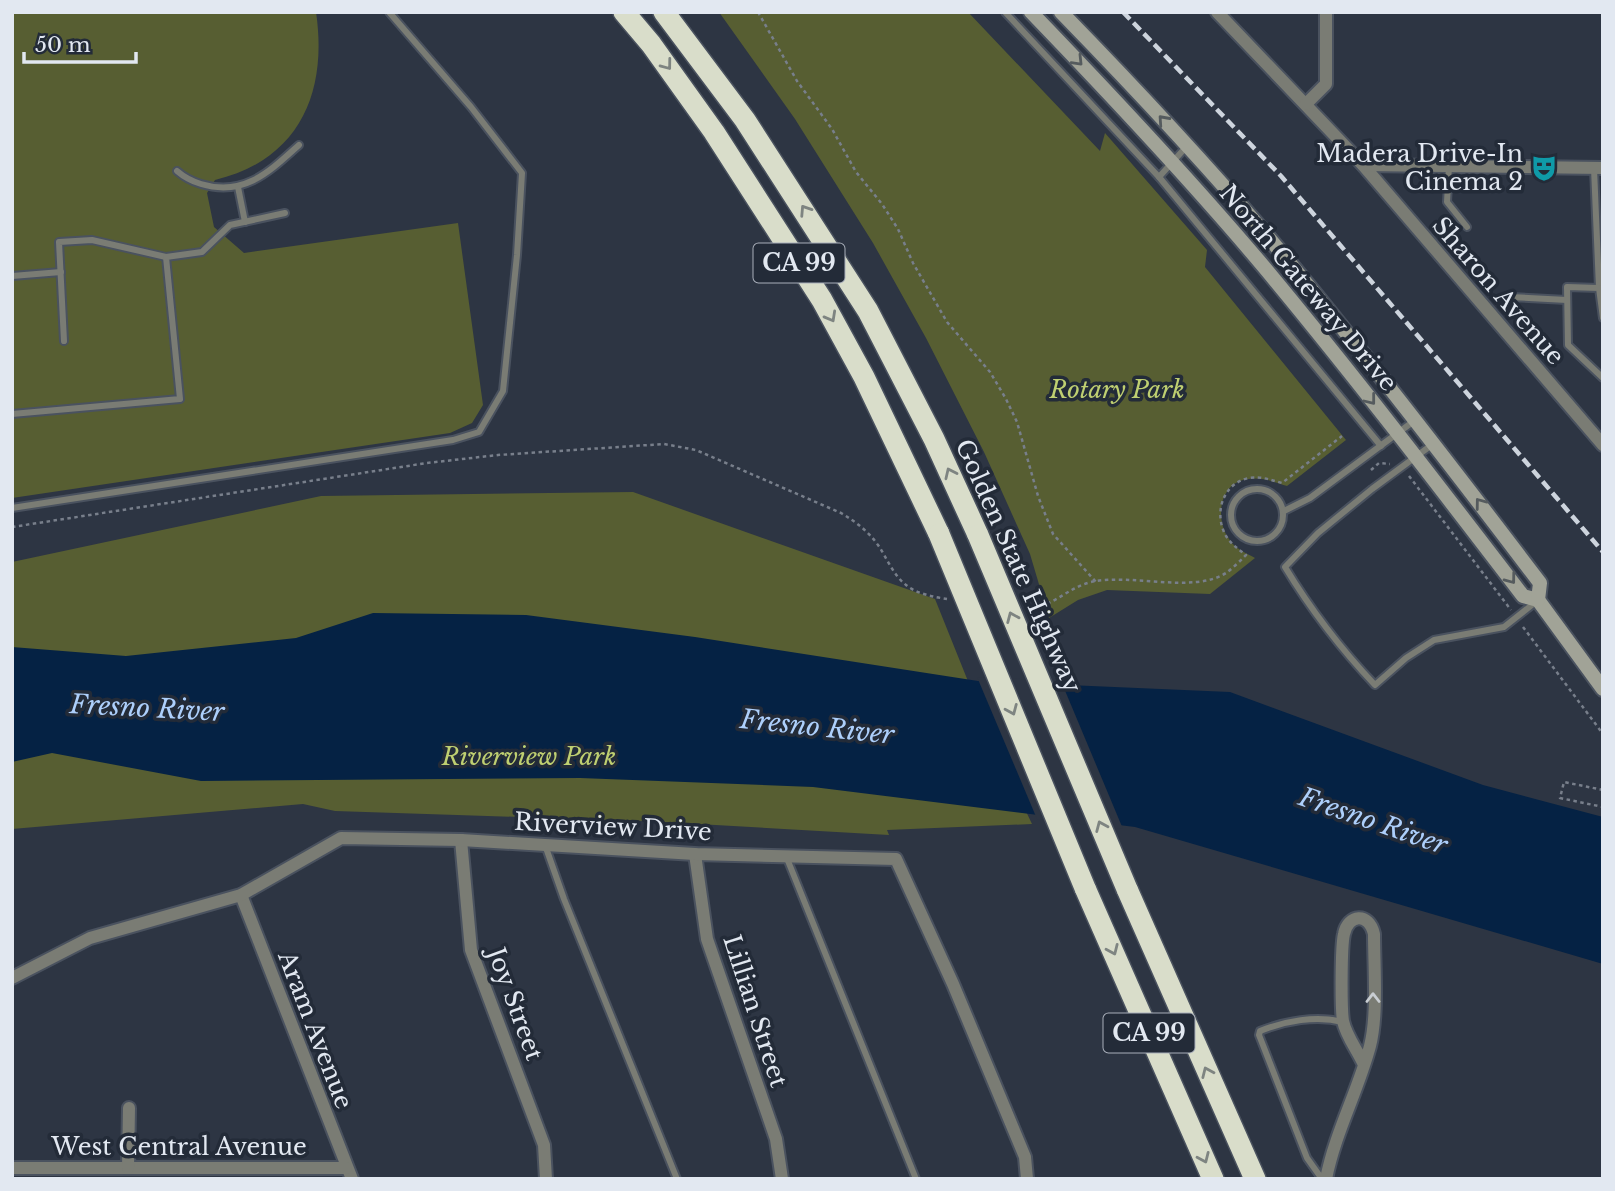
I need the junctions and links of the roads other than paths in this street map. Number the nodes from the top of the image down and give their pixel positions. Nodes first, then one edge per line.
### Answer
1 (388, 12) edge
2 (624, 12) edge
3 (664, 12) edge
4 (681, 12) edge
5 (1005, 12) edge
6 (1031, 12) edge
7 (1061, 12) edge
8 (1217, 12) edge
9 (1326, 12) edge
10 (1306, 104) junction
11 (745, 120) junction
12 (299, 145) dead end
13 (1187, 146) junction
14 (1173, 163) junction
15 (1363, 165) junction
16 (1449, 166) junction
17 (1598, 167) edge
18 (177, 171) dead end
19 (1159, 177) junction
20 (238, 187) junction
21 (285, 213) dead end
22 (245, 222) junction
23 (1467, 227) dead end
24 (166, 257) junction
25 (61, 272) junction
26 (12, 276) edge
27 (1601, 288) edge
28 (1510, 297) dead end
29 (1567, 300) junction
30 (1603, 318) edge
31 (64, 341) dead end
32 (1603, 378) edge
33 (12, 414) edge
34 (1415, 420) junction
35 (1398, 433) junction
36 (1434, 444) junction
37 (1603, 445) edge
38 (1381, 446) junction
39 (1417, 457) junction
40 (12, 508) edge
41 (1283, 511) junction
42 (1538, 600) junction
43 (1603, 689) edge
44 (461, 840) junction
45 (545, 845) junction
46 (695, 854) junction
47 (786, 856) junction
48 (241, 895) junction
49 (12, 978) edge
50 (1343, 1022) junction
51 (1364, 1065) junction
52 (129, 1108) dead end
53 (12, 1168) edge
54 (128, 1168) junction
55 (349, 1174) edge
56 (546, 1179) edge
57 (677, 1179) edge
58 (782, 1179) edge
59 (916, 1179) edge
60 (1027, 1179) edge
61 (1213, 1179) edge
62 (1255, 1179) edge
63 (1324, 1179) edge

1 - 40 lane
2 -> 61 highway, CA 99, bridge
3 - 11 highway, Golden State Highway / CA 99
4 - 11 highway
5 - 19 lane
6 -> 14 main road, North Gateway Drive
13 -> 7 main road, North Gateway Drive
8 - 10 street, Sharon Avenue
9 - 10 street
10 - 15 street, Sharon Avenue
62 -> 11 highway, Golden State Highway / CA 99, bridge
12 - 20 lane
13 - 14 lane
13 - 34 main road, North Gateway Drive
14 - 19 lane
14 -> 35 main road, North Gateway Drive
15 - 16 street
15 - 37 street, Sharon Avenue
16 - 17 street
16 - 23 lane
17 - 27 lane
18 - 20 lane
19 - 38 lane
20 - 22 lane
21 - 22 lane
22 - 24 lane
24 - 25 lane
24 - 33 lane
25 - 26 lane
25 - 31 lane
27 - 29 lane
27 - 30 lane
28 - 29 lane
29 - 32 lane
34 - 35 lane
34 - 36 main road, North Gateway Drive
35 - 38 lane
35 - 39 main road, North Gateway Drive
36 - 39 lane
42 -> 36 main road, North Gateway Drive
38 - 41 lane
39 -> 42 main road, North Gateway Drive
39 - 42 lane
41 - 41 lane
42 - 43 main road, North Gateway Drive
44 - 45 street, Riverview Drive
44 - 48 street, Riverview Drive
44 - 56 street, Joy Street
45 - 46 street, Riverview Drive
45 - 57 lane
46 - 47 street, Riverview Drive
46 - 58 street, Lillian Street
47 - 59 lane
47 - 60 street, Riverview Drive
48 - 49 street, Riverview Drive
48 - 55 street, Aram Avenue
50 - 51 street
51 -> 50 street
50 - 63 lane
51 - 63 street
52 - 54 street
53 - 54 street, West Central Avenue
54 - 55 street, West Central Avenue

